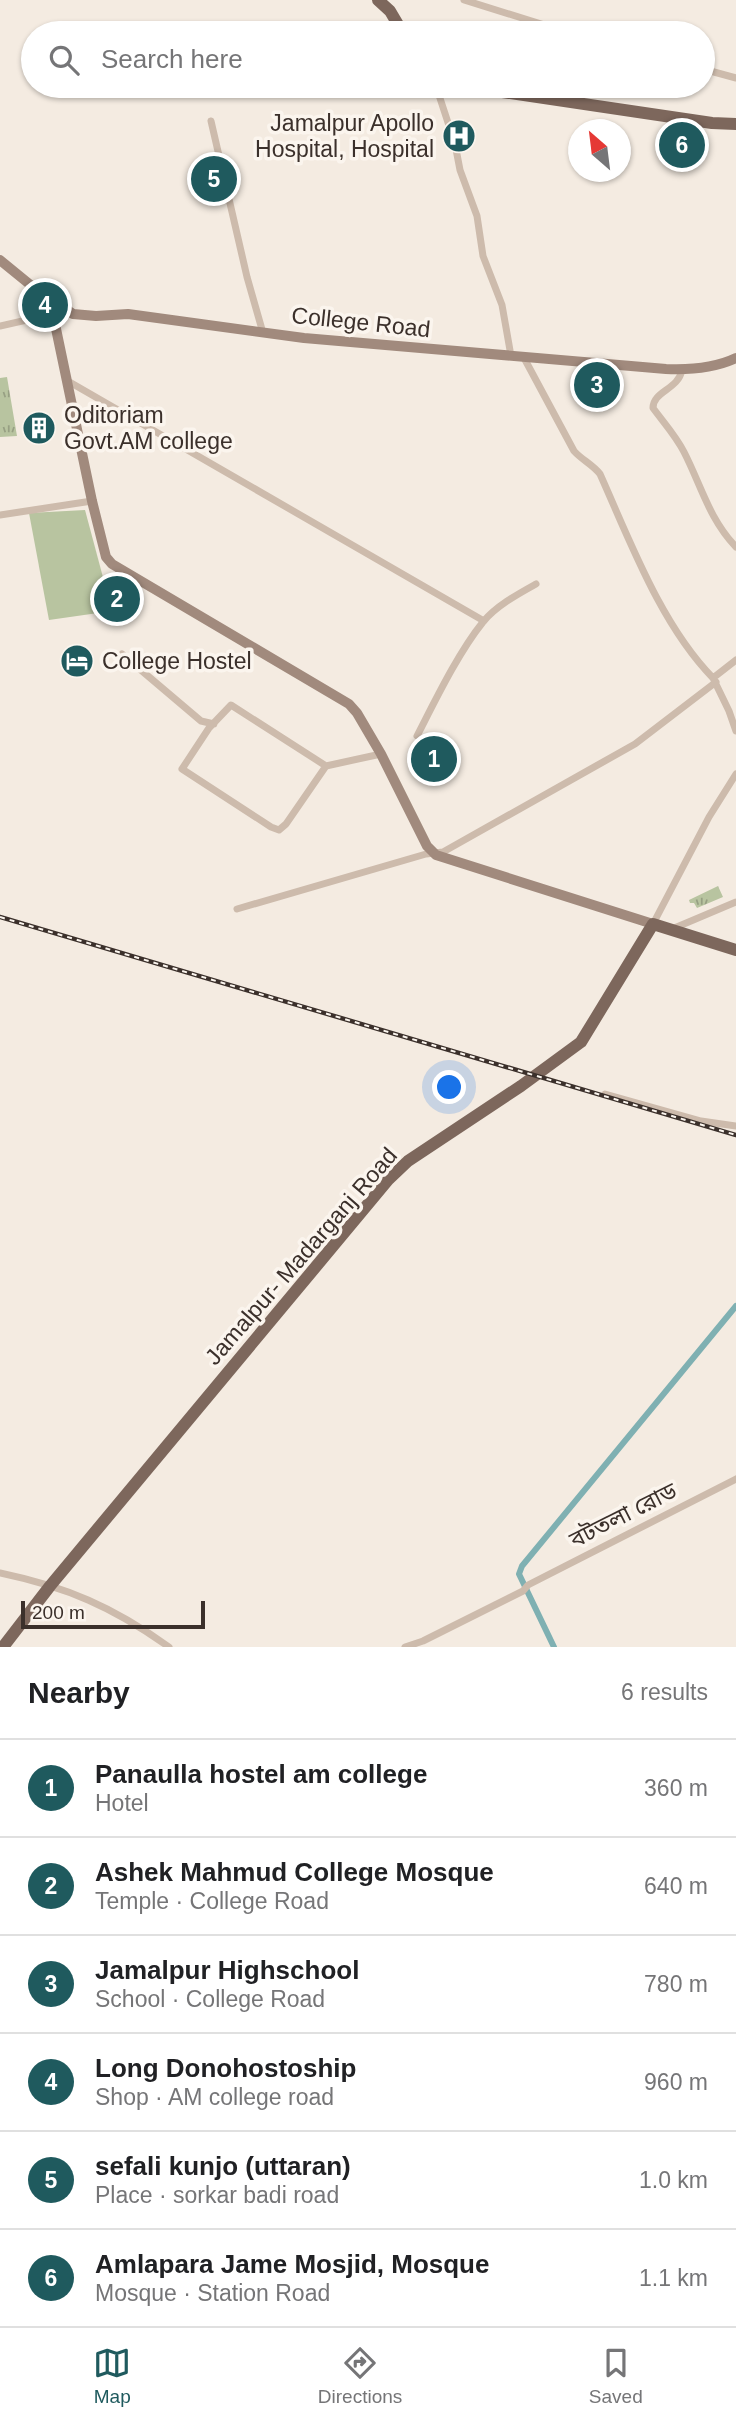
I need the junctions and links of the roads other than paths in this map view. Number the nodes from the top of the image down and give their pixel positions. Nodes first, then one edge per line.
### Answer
1 (378, 0) edge
2 (464, 0) edge
3 (396, 21) edge
4 (531, 21) edge
5 (715, 72) edge
6 (736, 78) edge
7 (440, 98) edge
8 (543, 98) edge
9 (211, 121) dead end
10 (736, 124) edge
11 (0, 260) edge
12 (50, 300) junction
13 (53, 314) junction
14 (0, 326) edge
15 (264, 333) junction
16 (517, 356) junction
17 (736, 358) edge
18 (682, 370) junction
19 (66, 380) junction
20 (92, 501) junction
21 (0, 514) edge
22 (736, 547) edge
23 (536, 584) dead end
24 (484, 621) junction
25 (122, 654) dead end
26 (736, 660) edge
27 (715, 680) junction
28 (201, 721) junction
29 (214, 723) junction
30 (736, 732) edge
31 (205, 734) junction
32 (418, 736) dead end
33 (381, 754) junction
34 (326, 766) junction
35 (736, 774) edge
36 (436, 855) junction
37 (736, 902) edge
38 (236, 909) dead end
39 (653, 924) junction
40 (671, 929) junction
41 (736, 950) edge
42 (605, 1094) dead end
43 (736, 1126) edge
44 (736, 1479) edge
45 (0, 1573) edge
46 (50, 1586) junction
47 (3, 1647) edge
48 (169, 1647) edge
49 (405, 1647) edge

1 - 3 main road
2 - 4 street
5 - 6 street
7 - 16 street
8 - 10 main road
9 - 15 street
11 - 12 main road, College Road
12 - 13 main road
12 - 15 main road, College Road
13 - 14 street
13 - 19 main road
15 - 16 main road, College Road
16 - 18 main road, College Road
16 - 27 street
17 - 18 main road, College Road
18 - 22 street
19 - 20 main road
19 - 24 street
20 - 21 street
20 - 33 main road
23 - 24 street
24 - 32 street
25 - 28 street
26 - 27 street
27 - 30 street
27 - 36 street
28 - 29 street
28 - 31 street
29 - 31 street
29 - 34 street
31 - 34 street
33 - 34 street
33 - 36 main road
35 - 39 street
36 - 38 street
36 - 39 main road
37 - 40 street
39 - 40 main road
39 - 46 main road, Jamalpur- Madarganj Road
40 - 41 main road
42 - 43 street
44 - 49 street, বটতলা রোড
45 - 46 street
46 - 47 main road, Jamalpur- Madarganj Road
46 - 48 street

